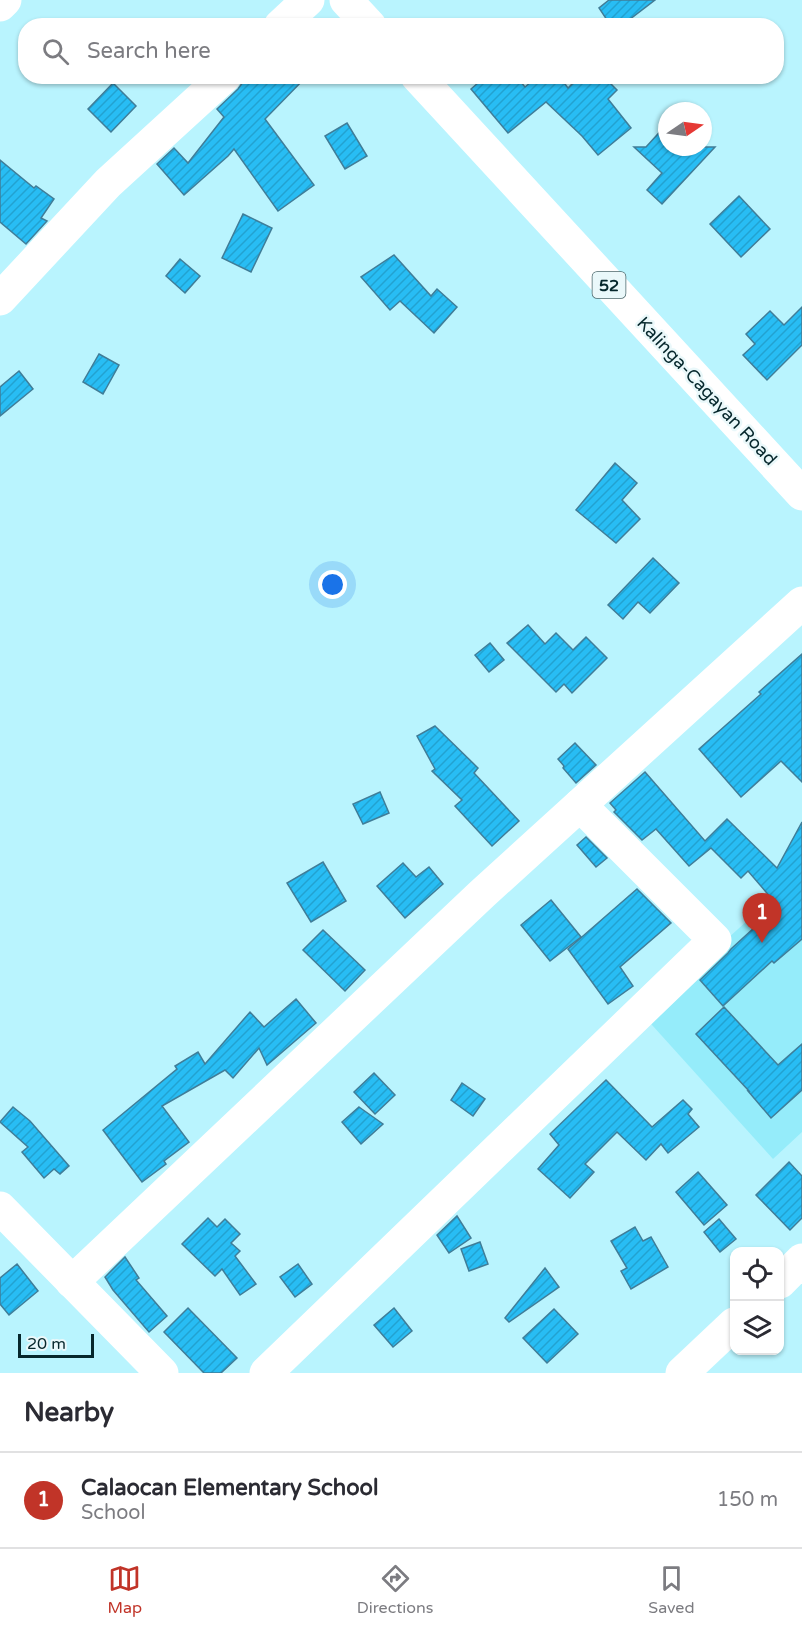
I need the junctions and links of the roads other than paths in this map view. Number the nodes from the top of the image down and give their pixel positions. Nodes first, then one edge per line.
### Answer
1 (5, 0) edge
2 (308, 0) edge
3 (346, 0) edge
4 (0, 5) edge
5 (289, 18) edge
6 (363, 18) edge
7 (216, 84) edge
8 (424, 84) edge
9 (0, 299) edge
10 (802, 494) edge
11 (802, 603) edge
12 (580, 805) junction
13 (0, 1208) edge
14 (802, 1260) edge
15 (784, 1278) edge
16 (72, 1282) junction
17 (730, 1329) edge
18 (162, 1373) edge
19 (266, 1373) edge
20 (682, 1373) edge

1 - 4 main road
2 - 5 main road
3 - 6 main road
7 - 9 main road
8 - 10 main road, Kalinga-Cagayan Road / 52
11 - 12 main road
12 - 16 main road
12 - 19 main road
13 - 16 main road
14 - 15 main road
16 - 18 main road
17 - 20 main road

